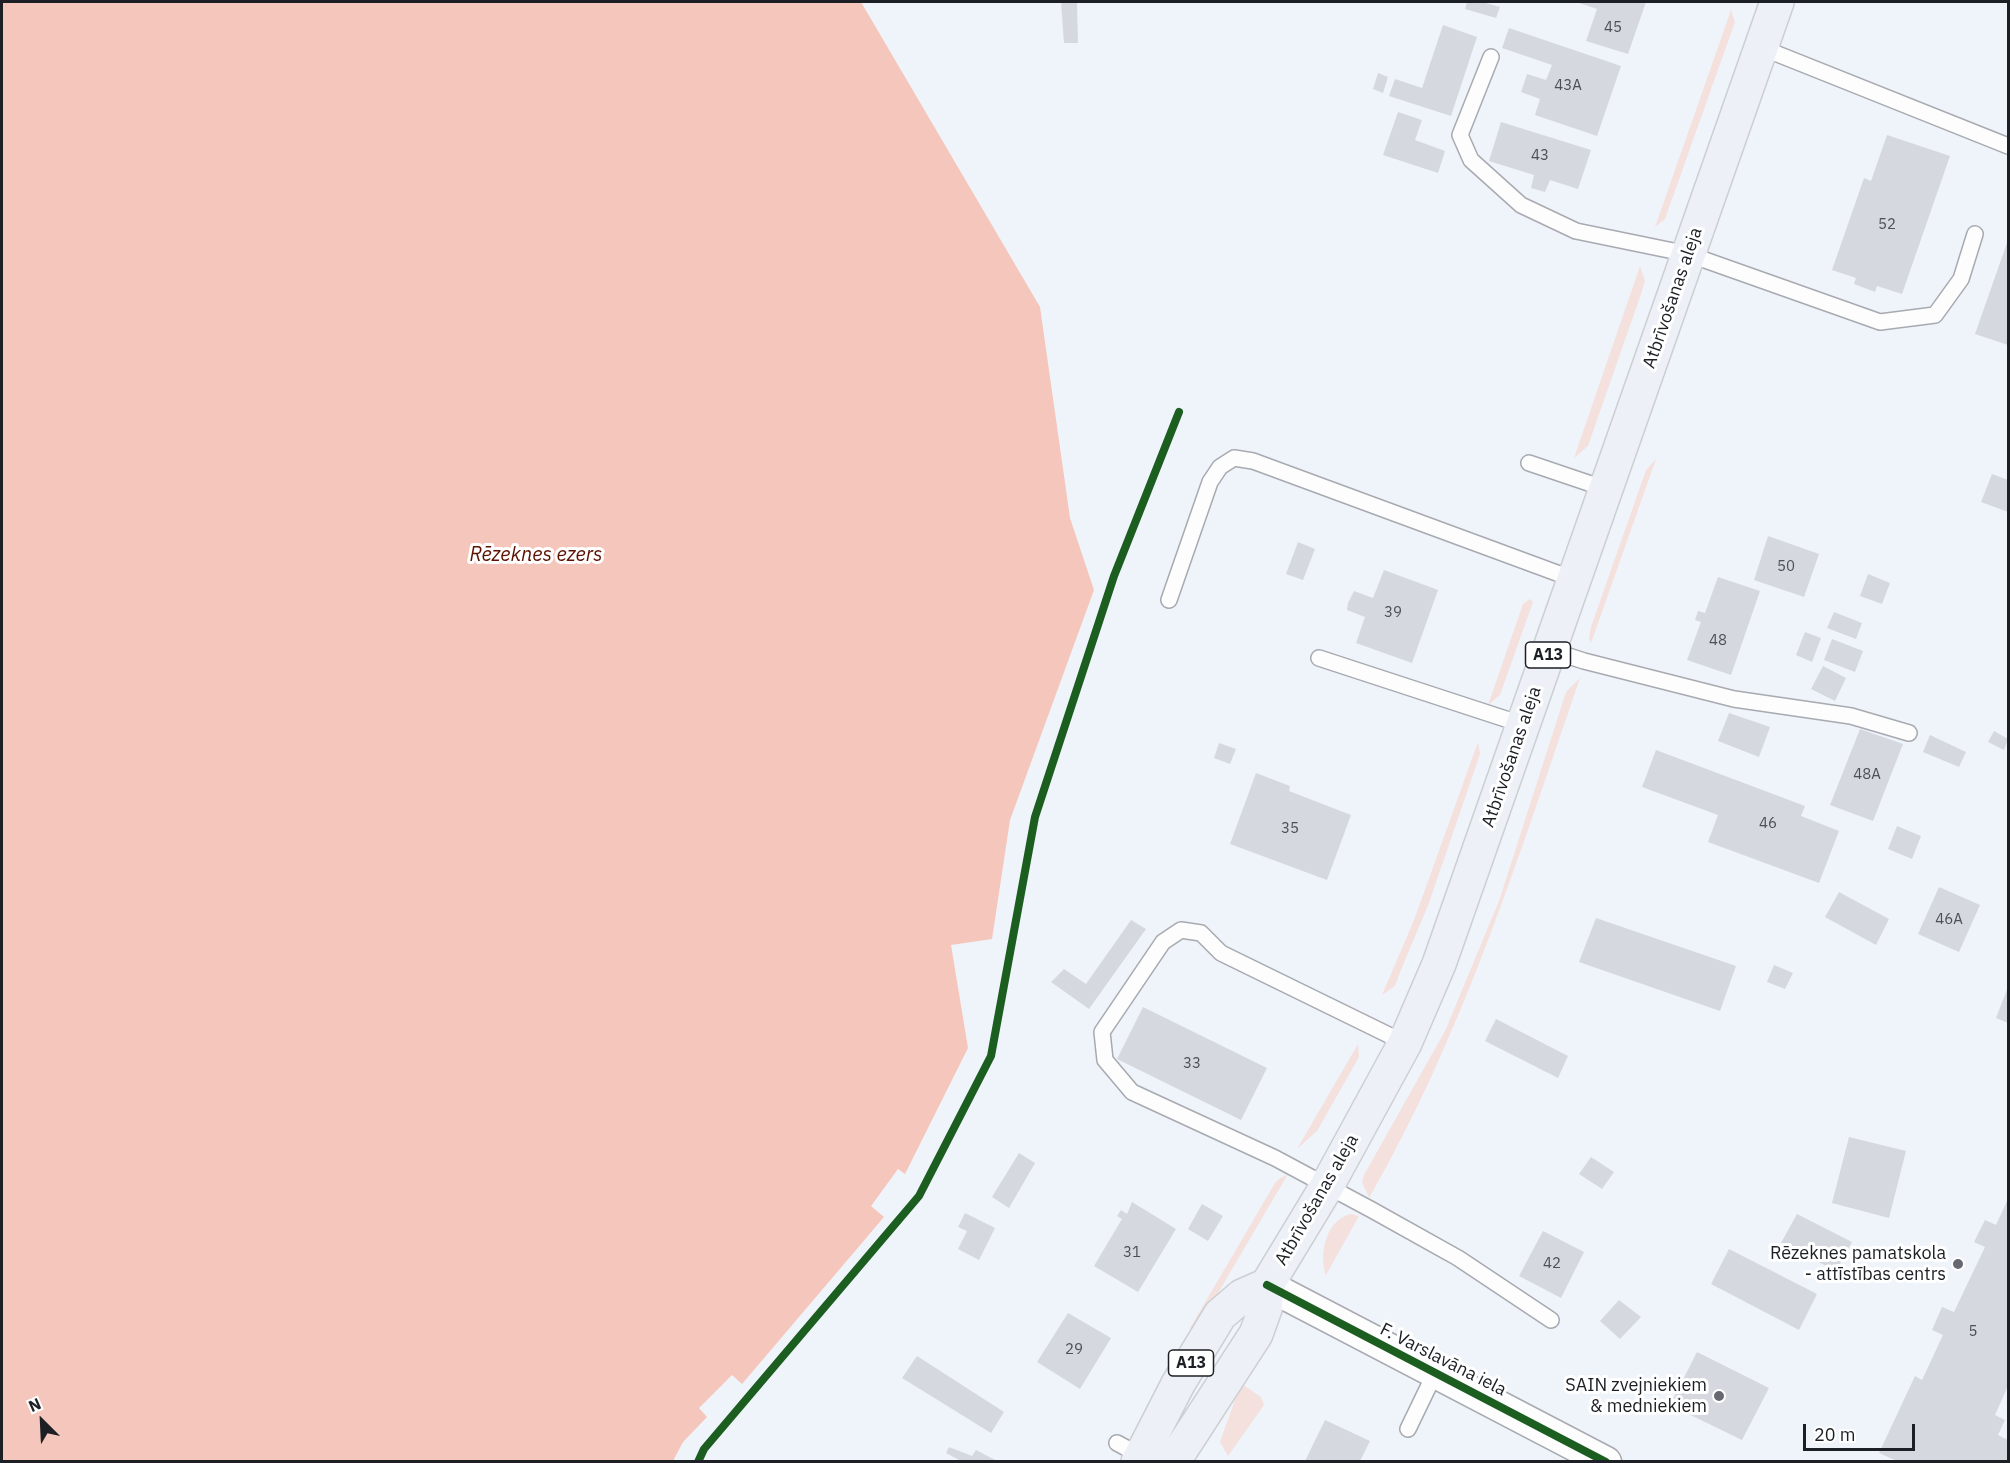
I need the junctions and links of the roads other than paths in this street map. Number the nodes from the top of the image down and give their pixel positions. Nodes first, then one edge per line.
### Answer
1 (1775, 2) edge
2 (1760, 47) junction
3 (1491, 57) dead end
4 (2008, 146) edge
5 (1975, 234) dead end
6 (1688, 254) junction
7 (1529, 463) dead end
8 (1606, 489) junction
9 (1573, 579) junction
10 (1169, 600) dead end
11 (1550, 650) junction
12 (1319, 658) dead end
13 (1524, 725) junction
14 (1909, 733) dead end
15 (1405, 1043) junction
16 (1327, 1186) junction
17 (1267, 1285) junction
18 (1551, 1320) dead end
19 (1435, 1373) junction
20 (1408, 1429) dead end
21 (1132, 1453) edge
22 (1173, 1461) edge
23 (1606, 1461) edge

1 - 2 main road, Atbrīvošanas aleja / A13
2 - 4 lane
2 - 6 main road, Atbrīvošanas aleja / A13
3 - 6 lane
5 - 6 lane
6 - 8 main road, Atbrīvošanas aleja / A13
7 - 8 lane
8 - 9 main road, Atbrīvošanas aleja / A13
9 - 10 lane
9 - 11 main road, Atbrīvošanas aleja / A13
11 - 13 main road, Atbrīvošanas aleja / A13
11 - 14 lane
12 - 13 lane
13 - 15 main road, Atbrīvošanas aleja / A13
15 - 16 main road, Atbrīvošanas aleja / A13
15 - 16 lane
16 - 17 main road, Atbrīvošanas aleja / A13
16 - 18 lane
17 - 19 street, F. Varslavāna iela
17 - 21 main road, Atbrīvošanas aleja / A13
17 - 22 main road, Atbrīvošanas aleja / A13
19 - 20 lane
19 - 23 street, F. Varslavāna iela

